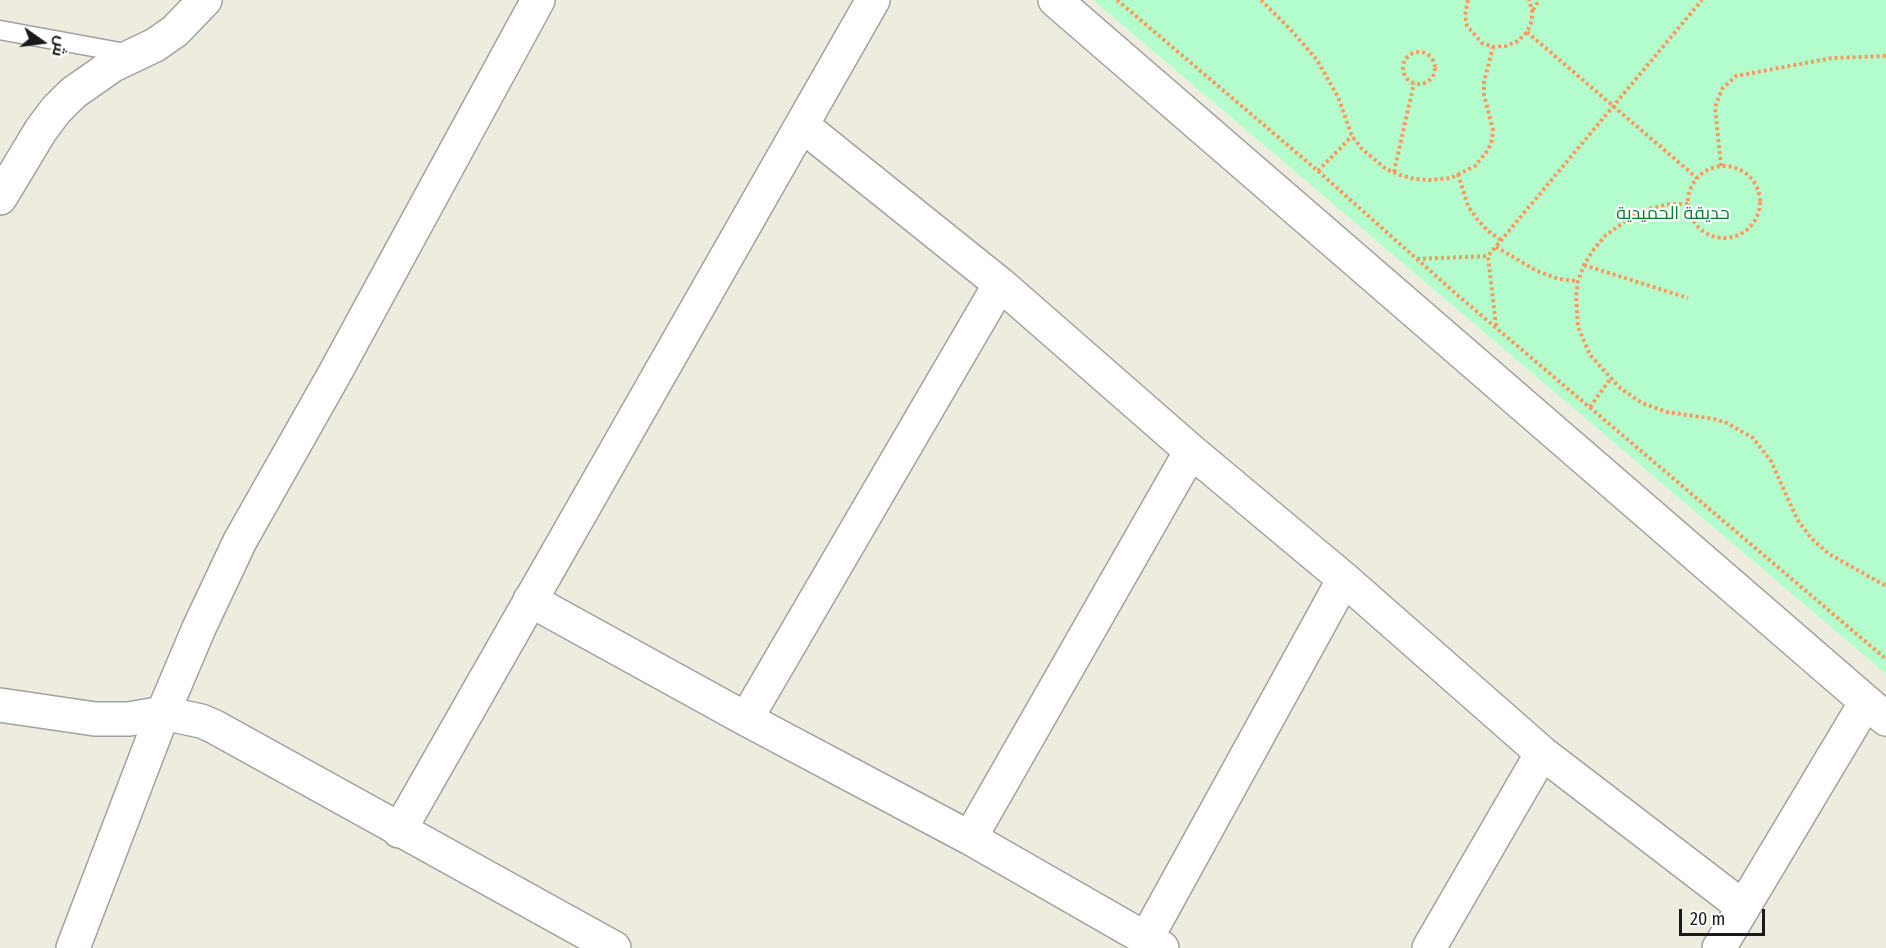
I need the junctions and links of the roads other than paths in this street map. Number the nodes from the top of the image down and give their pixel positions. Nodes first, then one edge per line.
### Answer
1 (205, 0) edge
2 (538, 0) edge
3 (873, 0) edge
4 (1055, 0) edge
5 (0, 30) edge
6 (135, 55) junction
7 (803, 126) junction
8 (0, 198) edge
9 (1000, 284) junction
10 (1191, 451) junction
11 (1344, 579) junction
12 (530, 600) junction
13 (0, 705) edge
14 (1876, 710) edge
15 (163, 713) junction
16 (746, 719) junction
17 (1542, 753) junction
18 (399, 831) junction
19 (970, 838) junction
20 (1743, 907) junction
21 (1154, 944) edge
22 (73, 948) edge
23 (614, 948) edge
24 (1429, 948) edge
25 (1719, 948) edge

1 - 6 street
2 - 15 street
3 - 7 street
4 - 14 street
5 - 6 lane
6 - 8 street
7 - 9 street
7 - 12 street
9 - 10 street
9 - 16 street
10 - 11 street
10 - 19 street
11 - 17 street
11 - 21 street
12 - 16 street
12 - 18 street
13 - 15 street
14 - 20 street
15 - 18 street
15 - 22 street
16 - 19 street
17 - 20 street
17 - 24 street
18 - 23 street
19 - 21 street
20 - 25 street

